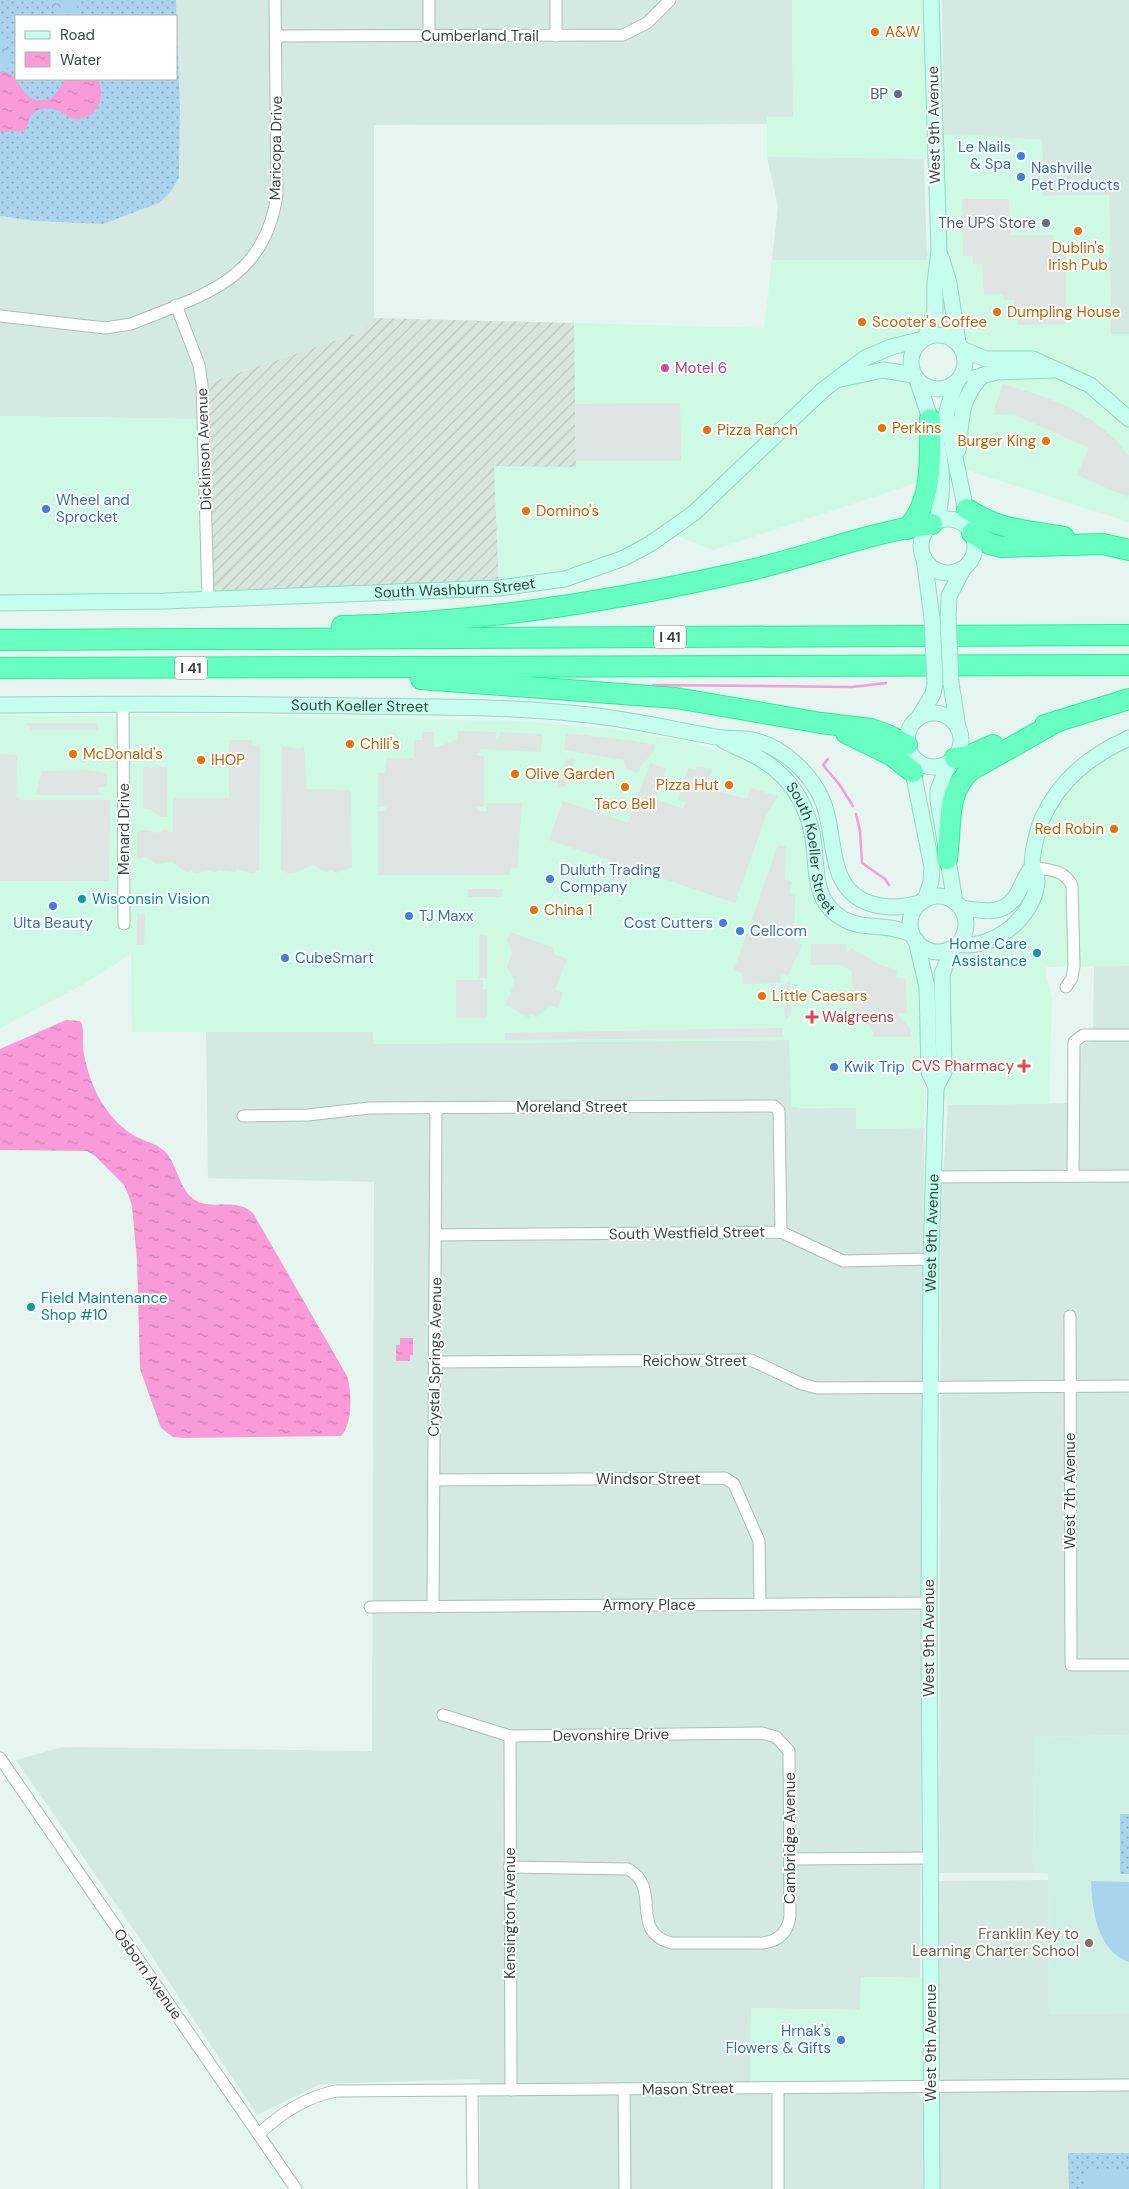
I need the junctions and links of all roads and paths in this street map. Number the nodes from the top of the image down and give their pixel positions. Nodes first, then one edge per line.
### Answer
1 (275, 0) edge
2 (429, 0) edge
3 (556, 0) edge
4 (670, 0) edge
5 (931, 0) edge
6 (276, 36) junction
7 (430, 36) junction
8 (556, 36) junction
9 (939, 250) junction
10 (176, 306) junction
11 (0, 316) edge
12 (924, 338) junction
13 (960, 346) junction
14 (1054, 369) junction
15 (983, 375) junction
16 (915, 377) junction
17 (839, 379) junction
18 (956, 383) junction
19 (930, 419) junction
20 (1129, 419) edge
21 (957, 467) junction
22 (934, 523) junction
23 (969, 524) junction
24 (907, 528) junction
25 (1129, 550) edge
26 (924, 558) junction
27 (963, 569) junction
28 (208, 598) junction
29 (0, 603) edge
30 (1129, 635) edge
31 (0, 640) edge
32 (212, 640) junction
33 (1129, 664) edge
34 (381, 667) junction
35 (0, 668) edge
36 (1129, 699) edge
37 (123, 704) junction
38 (0, 705) edge
39 (919, 718) junction
40 (1058, 721) junction
41 (821, 723) junction
42 (958, 728) junction
43 (718, 738) junction
44 (1129, 738) edge
45 (910, 757) junction
46 (952, 760) junction
47 (947, 859) junction
48 (1032, 867) junction
49 (922, 901) junction
50 (958, 905) junction
51 (124, 924) dead end
52 (914, 937) junction
53 (955, 946) junction
54 (1066, 987) dead end
55 (1129, 1035) edge
56 (936, 1087) junction
57 (436, 1108) junction
58 (243, 1116) dead end
59 (1072, 1176) junction
60 (1129, 1176) edge
61 (932, 1177) junction
62 (781, 1232) junction
63 (436, 1234) junction
64 (931, 1259) junction
65 (1070, 1316) dead end
66 (434, 1362) junction
67 (1070, 1386) junction
68 (1129, 1386) edge
69 (930, 1387) junction
70 (434, 1480) junction
71 (929, 1603) junction
72 (760, 1604) junction
73 (434, 1607) junction
74 (370, 1608) dead end
75 (1129, 1665) edge
76 (443, 1715) dead end
77 (510, 1736) junction
78 (781, 1740) joint
79 (0, 1758) edge
80 (930, 1858) junction
81 (791, 1859) junction
82 (509, 1867) junction
83 (1129, 2085) edge
84 (931, 2086) junction
85 (778, 2088) junction
86 (511, 2090) junction
87 (624, 2090) junction
88 (472, 2091) junction
89 (258, 2134) junction
90 (296, 2189) edge
91 (473, 2189) edge
92 (625, 2189) edge
93 (778, 2189) edge
94 (932, 2189) edge

1 - 6 street, Maricopa Drive
2 - 7 street
3 - 8 street
4 - 8 street, Cumberland Trail
5 - 9 main road, West 9th Avenue
6 - 7 street, Cumberland Trail
6 - 10 street, Maricopa Drive
7 - 8 street, Cumberland Trail
9 - 12 main road, West 9th Avenue
9 - 13 main road, West 9th Avenue
10 - 11 street, Maricopa Drive
10 - 28 street, Dickinson Avenue
12 - 13 main road
12 - 16 main road
12 - 17 main road, South Washburn Street
13 - 14 main road
13 - 18 main road
14 - 15 main road
14 - 20 main road
15 - 18 main road
15 - 21 main road
16 - 17 main road, South Washburn Street
16 - 18 main road
16 - 19 main road
17 - 28 main road, South Washburn Street
18 - 21 main road
19 - 22 main road
19 - 24 highway
21 - 23 main road
22 - 23 main road
22 - 24 highway
22 - 26 main road
23 - 25 highway
23 - 27 main road
24 - 32 highway
26 - 27 main road
26 - 39 main road, bridge
27 - 42 main road, bridge
28 - 29 main road, South Washburn Street
30 - 32 highway, I 41
31 - 32 highway, I 41
33 - 34 highway, I 41
34 - 35 highway, I 41
34 - 41 highway
36 - 40 highway
37 - 38 main road, South Koeller Street
37 - 43 main road, South Koeller Street
37 - 51 street, Menard Drive
39 - 42 main road
39 - 45 main road
40 - 46 highway
40 - 47 highway
41 - 45 highway
41 - 45 highway
42 - 46 main road
43 - 49 main road, South Koeller Street
43 - 52 main road, South Koeller Street
44 - 48 main road
45 - 46 main road
45 - 49 main road
46 - 47 main road
47 - 50 main road
48 - 50 main road
48 - 53 main road
48 - 54 street
49 - 50 main road
49 - 52 main road
50 - 53 main road
52 - 53 main road
52 - 56 main road, West 9th Avenue
53 - 56 main road, West 9th Avenue
55 - 59 street
56 - 61 main road, West 9th Avenue
57 - 58 street, Moreland Street
57 - 62 street, Moreland Street
57 - 63 street, Crystal Springs Avenue
59 - 60 street
59 - 61 street
61 - 64 main road, West 9th Avenue
62 - 63 street, South Westfield Street
62 - 64 street, South Westfield Street
63 - 66 street, Crystal Springs Avenue
64 - 69 main road, West 9th Avenue
65 - 67 street, West 7th Avenue
66 - 69 street, Reichow Street
66 - 70 street, Crystal Springs Avenue
67 - 68 street, Reichow Street
67 - 69 street, Reichow Street
67 - 75 street, West 7th Avenue
69 - 71 main road, West 9th Avenue
70 - 72 street, Windsor Street
70 - 73 street, Crystal Springs Avenue
71 - 72 street, Armory Place
71 - 80 main road, West 9th Avenue
72 - 73 street, Armory Place
73 - 74 street, Armory Place
76 - 77 street, Devonshire Drive
77 - 78 street, Devonshire Drive
77 - 82 street, Kensington Avenue
78 - 81 street, Cambridge Avenue
79 - 89 street, Osborn Avenue
80 - 81 street
80 - 84 main road, West 9th Avenue
81 - 82 street, Cambridge Avenue
82 - 86 street, Kensington Avenue
83 - 84 street, Mason Street
84 - 85 street, Mason Street
84 - 94 main road, West 9th Avenue
85 - 87 street, Mason Street
85 - 93 street
86 - 87 street, Mason Street
86 - 88 street, Mason Street
87 - 92 street
88 - 89 street, Mason Street
88 - 91 street
89 - 90 street, Osborn Avenue

